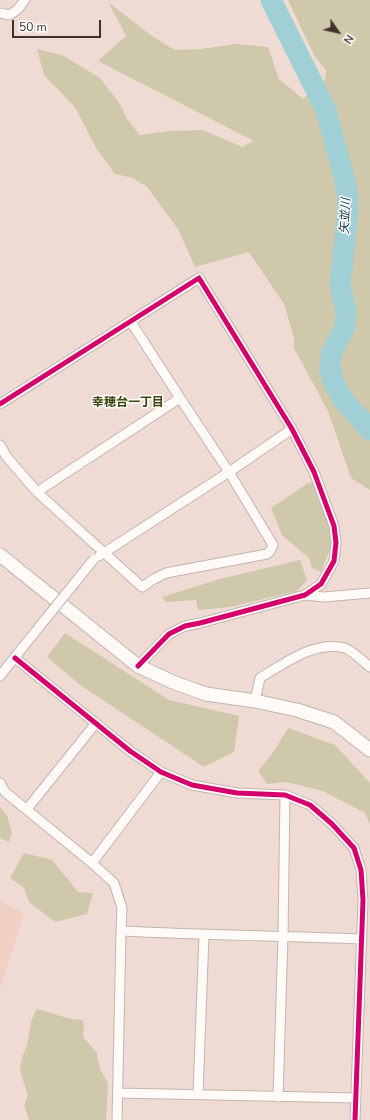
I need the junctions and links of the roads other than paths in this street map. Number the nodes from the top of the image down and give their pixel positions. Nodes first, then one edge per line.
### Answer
1 (25, 0) edge
2 (0, 13) edge
3 (131, 322) junction
4 (180, 398) junction
5 (0, 404) edge
6 (292, 429) junction
7 (0, 445) edge
8 (229, 472) junction
9 (37, 492) junction
10 (104, 553) junction
11 (0, 555) edge
12 (370, 593) edge
13 (305, 595) junction
14 (15, 658) junction
15 (138, 666) junction
16 (370, 667) edge
17 (0, 676) edge
18 (255, 701) junction
19 (96, 723) junction
20 (370, 750) edge
21 (161, 772) junction
22 (0, 783) edge
23 (285, 795) junction
24 (27, 809) junction
25 (92, 863) junction
26 (122, 931) junction
27 (204, 935) junction
28 (284, 936) junction
29 (362, 939) junction
30 (118, 1093) junction
31 (198, 1094) junction
32 (278, 1097) junction
33 (356, 1098) junction
34 (117, 1120) edge
35 (356, 1120) edge

1 - 2 street
3 - 4 street
3 - 5 street
3 - 6 street
4 - 8 street
4 - 9 street
6 - 8 street
6 - 13 street
7 - 9 street
8 - 10 street
8 - 10 street
9 - 10 street
10 - 14 street, bridge
11 - 15 street
12 - 13 street
13 - 15 street
14 - 17 street
14 - 19 street
15 - 18 street
16 - 18 street
18 - 20 street
19 - 21 street
19 - 24 street
21 - 23 street
21 - 25 street
22 - 24 street
23 - 28 street
23 - 29 street
24 - 25 street
25 - 26 street
26 - 27 street
26 - 30 street
27 - 28 street
27 - 31 street
28 - 29 street
28 - 32 street
29 - 33 street
30 - 31 street
30 - 34 street
31 - 32 street
32 - 33 street
33 - 35 street

